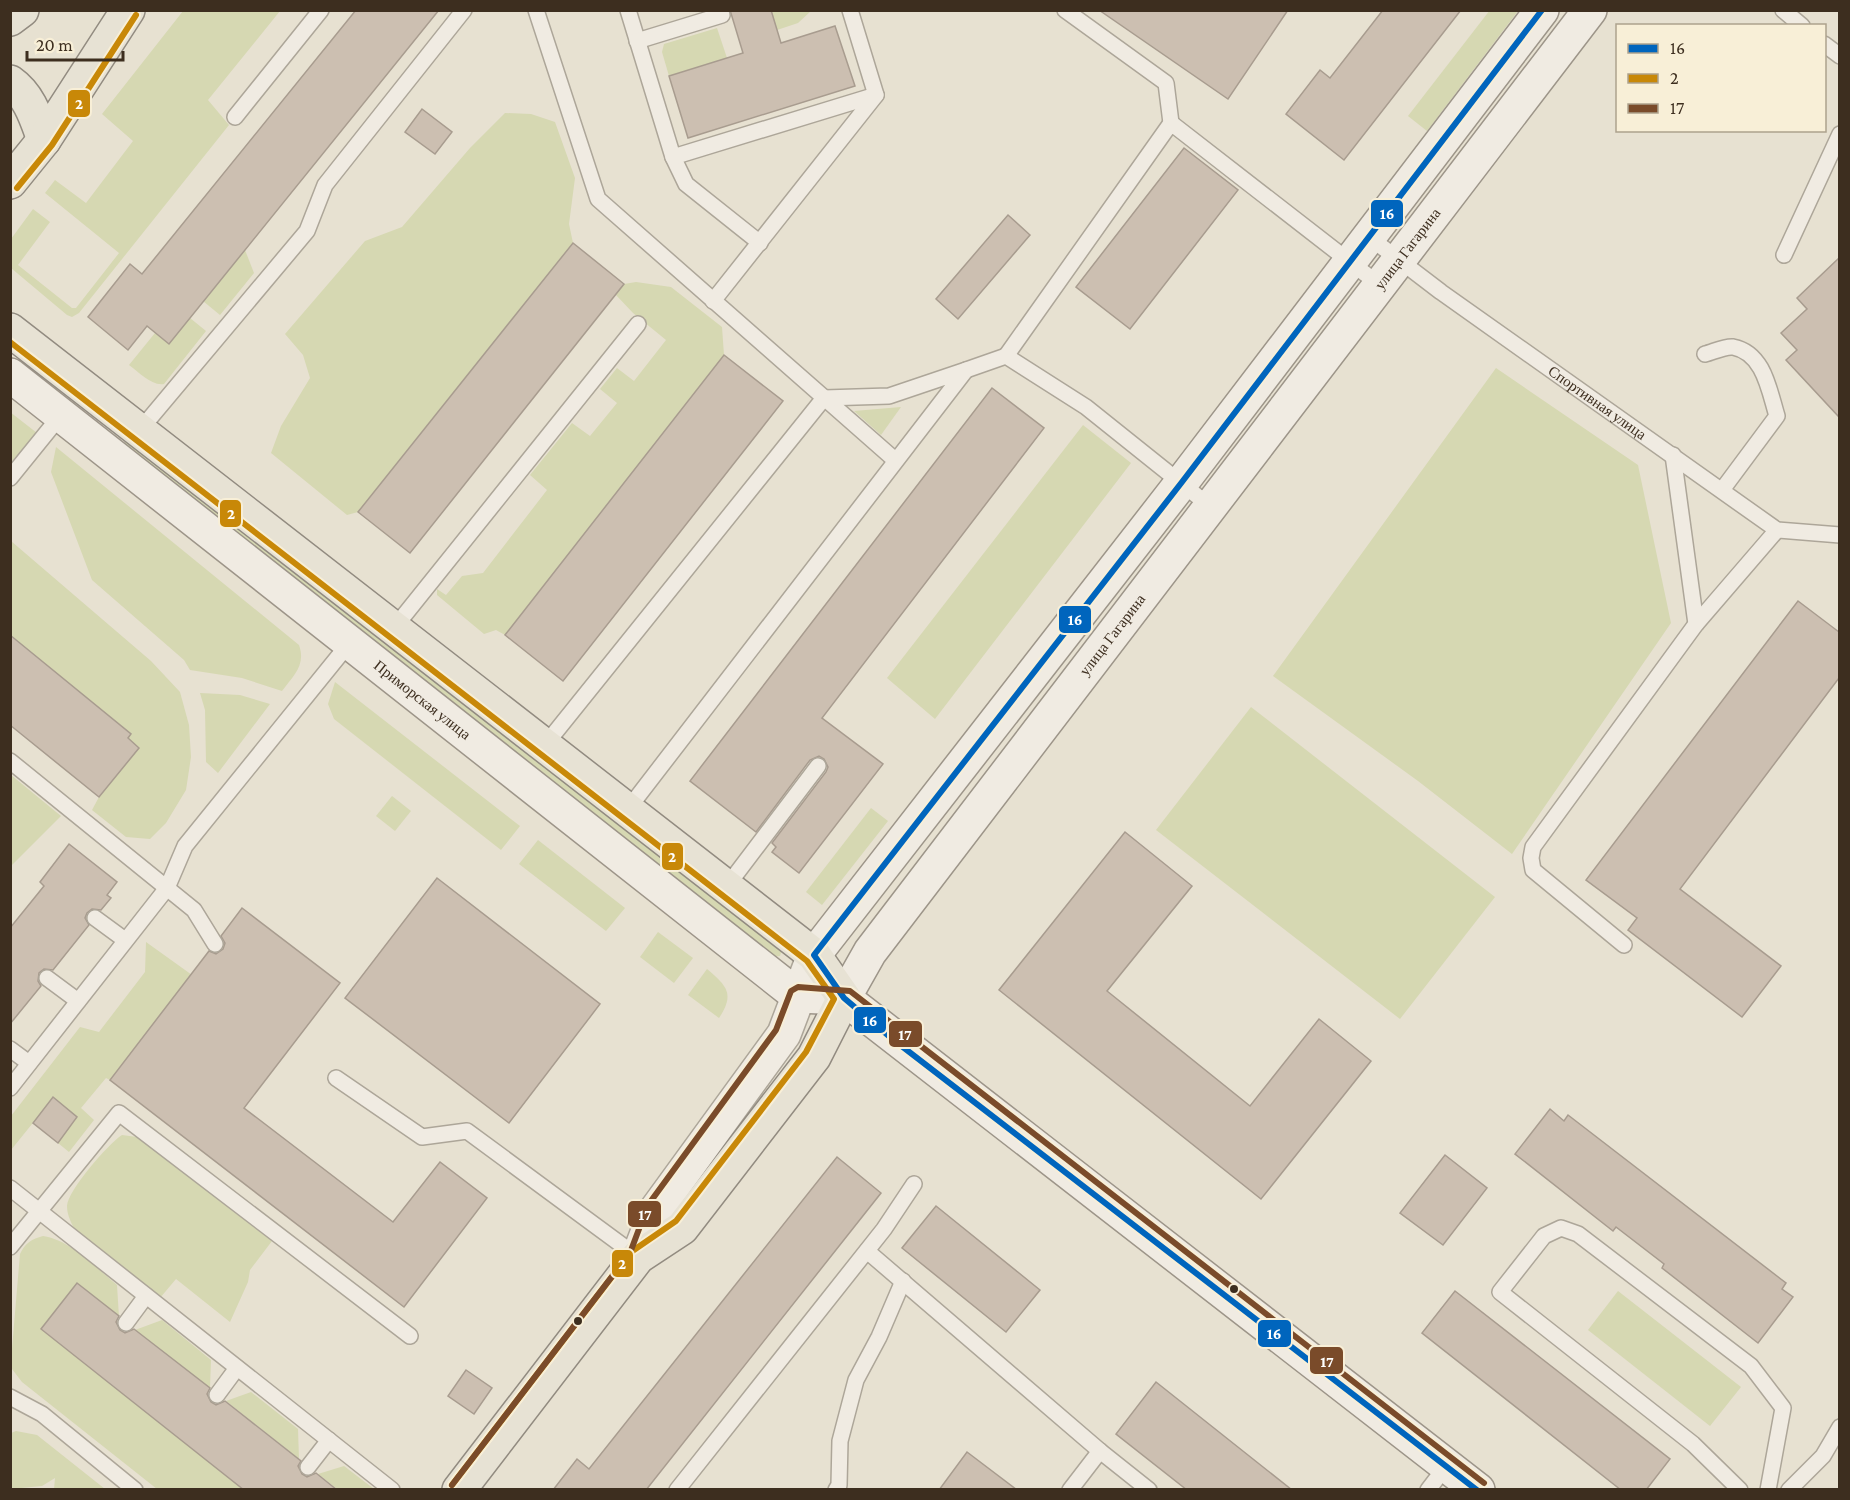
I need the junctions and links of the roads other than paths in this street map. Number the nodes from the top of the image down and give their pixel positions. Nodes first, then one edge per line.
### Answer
1 (22, 10) edge
2 (128, 10) edge
3 (321, 10) edge
4 (464, 10) edge
5 (536, 10) edge
6 (628, 10) edge
7 (850, 10) edge
8 (1065, 10) edge
9 (1542, 10) edge
10 (1590, 10) edge
11 (1784, 10) edge
12 (722, 15) dead end
13 (10, 19) edge
14 (1800, 24) edge
15 (638, 41) junction
16 (1826, 46) edge
17 (1839, 56) edge
18 (10, 82) edge
19 (876, 95) junction
20 (234, 117) dead end
21 (1172, 123) junction
22 (1839, 134) edge
23 (44, 140) junction
24 (673, 157) junction
25 (10, 182) edge
26 (760, 243) junction
27 (1359, 250) junction
28 (1784, 255) dead end
29 (1391, 274) junction
30 (714, 301) junction
31 (638, 324) dead end
32 (10, 330) edge
33 (1705, 354) dead end
34 (1006, 356) junction
35 (966, 370) junction
36 (10, 375) edge
37 (824, 398) junction
38 (61, 415) junction
39 (140, 430) junction
40 (1673, 455) junction
41 (895, 460) junction
42 (10, 478) edge
43 (1182, 482) junction
44 (1722, 489) junction
45 (1211, 507) junction
46 (1777, 530) junction
47 (1839, 534) edge
48 (1696, 624) junction
49 (394, 628) junction
50 (351, 642) junction
51 (545, 745) junction
52 (10, 761) edge
53 (818, 766) dead end
54 (628, 809) junction
55 (727, 886) junction
56 (167, 888) junction
57 (95, 918) dead end
58 (124, 940) junction
59 (215, 944) dead end
60 (1624, 945) dead end
61 (813, 955) junction
62 (47, 978) dead end
63 (798, 996) junction
64 (844, 998) junction
65 (78, 1001) junction
66 (10, 1049) edge
67 (29, 1063) junction
68 (336, 1078) dead end
69 (10, 1088) edge
70 (915, 1184) dead end
71 (10, 1188) edge
72 (39, 1212) junction
73 (10, 1247) edge
74 (867, 1251) junction
75 (638, 1257) junction
76 (903, 1281) junction
77 (146, 1296) junction
78 (126, 1323) dead end
79 (410, 1336) dead end
80 (237, 1368) junction
81 (217, 1395) dead end
82 (10, 1397) edge
83 (1839, 1427) edge
84 (329, 1440) junction
85 (1100, 1451) junction
86 (308, 1467) dead end
87 (1438, 1477) edge
88 (135, 1490) edge
89 (392, 1490) edge
90 (459, 1490) edge
91 (677, 1490) edge
92 (836, 1490) edge
93 (1070, 1490) edge
94 (1149, 1490) edge
95 (1478, 1490) edge
96 (1740, 1490) edge
97 (1768, 1490) edge
98 (1789, 1490) edge

1 - 13 main road
2 - 23 main road
3 - 20 lane
4 - 39 lane
5 - 30 lane
6 - 15 lane
7 - 19 lane
8 - 21 lane
9 - 27 main road, улица Гагарина
10 - 29 main road, улица Гагарина
11 - 14 lane
12 - 15 lane
15 - 24 lane
16 - 17 lane
18 - 23 main road
19 - 24 lane
19 - 26 lane
21 - 27 lane
21 - 34 lane
22 - 28 lane
23 - 25 main road
24 - 26 lane
26 - 30 lane
27 - 29 lane, Спортивная улица
27 - 29 lane
27 - 43 main road, улица Гагарина
29 - 40 lane, Спортивная улица
29 - 45 main road, улица Гагарина
30 - 37 lane
31 - 49 lane
32 - 39 main road
33 - 44 lane
34 - 35 lane
34 - 43 lane
35 - 37 lane
35 - 41 lane
36 - 38 main road, Приморская улица
37 - 41 lane
37 - 51 lane
38 - 42 lane
38 - 50 main road, Приморская улица
39 - 49 main road
40 - 44 lane, Спортивная улица
40 - 48 lane
41 - 54 lane
43 - 45 lane
43 - 61 main road, улица Гагарина
44 - 46 lane, Спортивная улица
45 - 64 main road, улица Гагарина
46 - 47 lane
46 - 48 lane
48 - 60 lane
49 - 51 main road
50 - 56 lane
50 - 63 main road, Приморская улица
51 - 54 main road
52 - 56 lane
53 - 55 lane
54 - 55 main road
55 - 61 main road
56 - 58 lane
56 - 59 lane
57 - 58 lane
58 - 65 lane
61 - 63 main road, улица Гагарина
61 - 64 main road
62 - 65 lane
63 - 64 main road
63 - 75 main road, улица Гагарина
64 - 75 main road, улица Гагарина
64 - 87 main road
65 - 67 lane
66 - 67 lane
67 - 69 lane
68 - 75 lane
70 - 74 lane
71 - 72 lane
72 - 73 lane
72 - 77 lane
72 - 79 lane
74 - 76 lane
74 - 91 lane
75 - 90 main road, улица Гагарина
76 - 85 lane
76 - 92 lane
77 - 78 lane
77 - 80 lane
80 - 81 lane
80 - 84 lane
82 - 88 lane
83 - 98 lane
84 - 86 lane
84 - 89 lane
85 - 93 lane
85 - 94 lane
87 - 95 main road
96 - 97 lane

